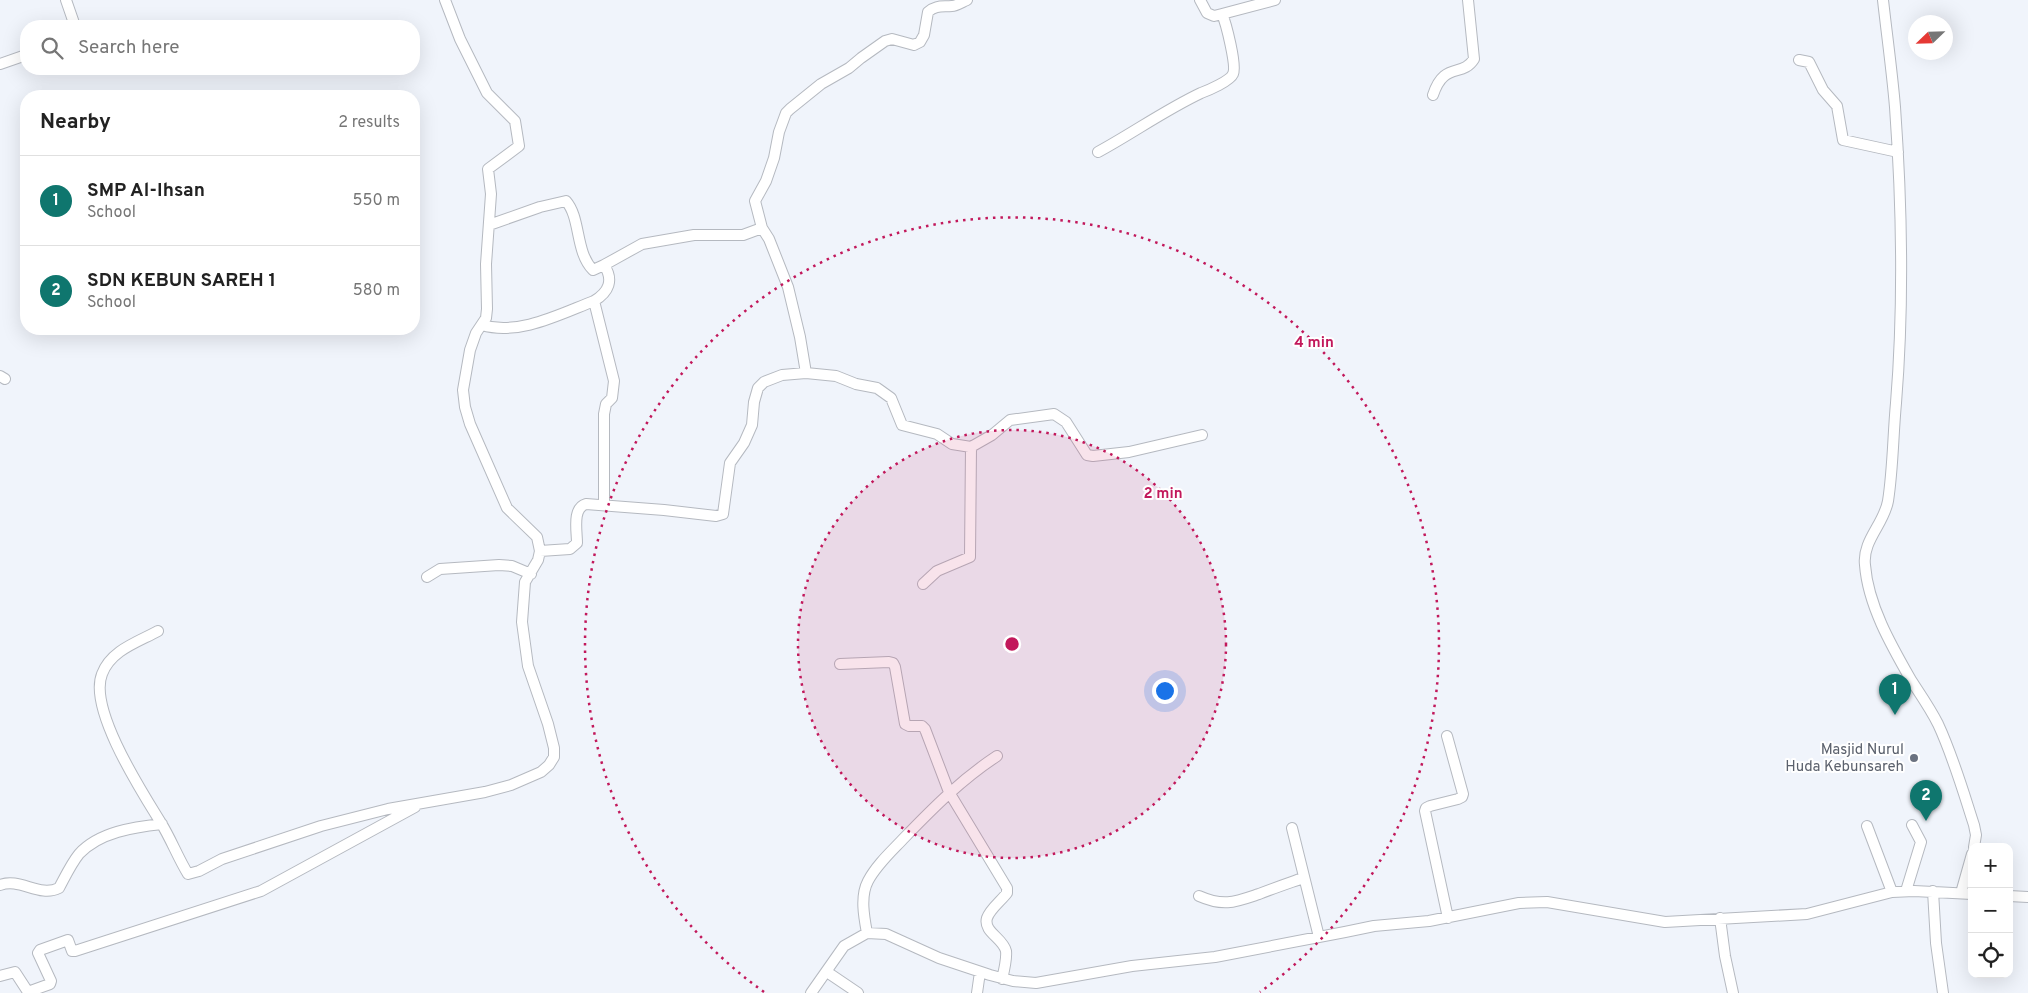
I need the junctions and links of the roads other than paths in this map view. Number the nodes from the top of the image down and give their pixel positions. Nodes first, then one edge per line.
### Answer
1 (66, 0) edge
2 (445, 0) edge
3 (967, 0) edge
4 (1200, 0) edge
5 (1275, 0) edge
6 (1468, 0) edge
7 (1883, 0) edge
8 (1222, 14) junction
9 (73, 20) edge
10 (20, 57) edge
11 (1799, 60) dead end
12 (0, 64) edge
13 (1433, 95) dead end
14 (1098, 152) dead end
15 (1898, 152) junction
16 (489, 224) junction
17 (762, 228) junction
18 (604, 265) junction
19 (594, 301) junction
20 (482, 325) junction
21 (806, 373) junction
22 (1202, 436) dead end
23 (971, 447) junction
24 (604, 504) junction
25 (540, 551) junction
26 (531, 574) junction
27 (427, 577) dead end
28 (923, 584) dead end
29 (158, 631) dead end
30 (840, 664) dead end
31 (1447, 736) dead end
32 (996, 756) dead end
33 (949, 792) junction
34 (425, 802) junction
35 (162, 824) junction
36 (1912, 825) dead end
37 (1867, 826) dead end
38 (1292, 828) dead end
39 (1975, 843) edge
40 (1968, 868) edge
41 (1303, 878) junction
42 (0, 885) edge
43 (1906, 891) junction
44 (1933, 891) junction
45 (1892, 892) junction
46 (1961, 893) junction
47 (1968, 894) edge
48 (1199, 896) dead end
49 (2013, 896) edge
50 (2028, 896) edge
51 (1448, 918) junction
52 (1720, 918) junction
53 (867, 933) junction
54 (1319, 937) junction
55 (827, 972) junction
56 (980, 972) junction
57 (0, 976) edge
58 (1002, 979) junction
59 (811, 993) edge
60 (858, 993) edge
61 (978, 993) edge
62 (1733, 993) edge
63 (1943, 993) edge

1 - 9 street
2 - 16 street
3 - 17 street
4 - 8 street
5 - 8 street
6 - 13 street
7 - 15 street
8 - 14 street
10 - 12 street
11 - 15 street
15 - 39 street
16 - 18 street
16 - 20 street
17 - 18 street
17 - 21 street
18 - 19 street
19 - 20 street
19 - 24 street
20 - 25 street
21 - 23 street
21 - 24 street
22 - 23 street
23 - 28 street
24 - 25 street
25 - 26 street
26 - 27 street
26 - 34 street
29 - 35 street
30 - 33 street
31 - 51 street
32 - 33 street
33 - 53 street
33 - 58 street
34 - 35 street
34 - 57 street
35 - 42 street
36 - 43 street
37 - 45 street
38 - 41 street
40 - 46 street
41 - 48 street
41 - 54 street
43 - 44 street
43 - 45 street
44 - 46 street
44 - 63 street
45 - 52 street
46 - 47 street
49 - 50 street
51 - 52 street
51 - 54 street
52 - 62 street
53 - 55 street
53 - 56 street
54 - 58 street
55 - 59 street
55 - 60 street
56 - 58 street
56 - 61 street

